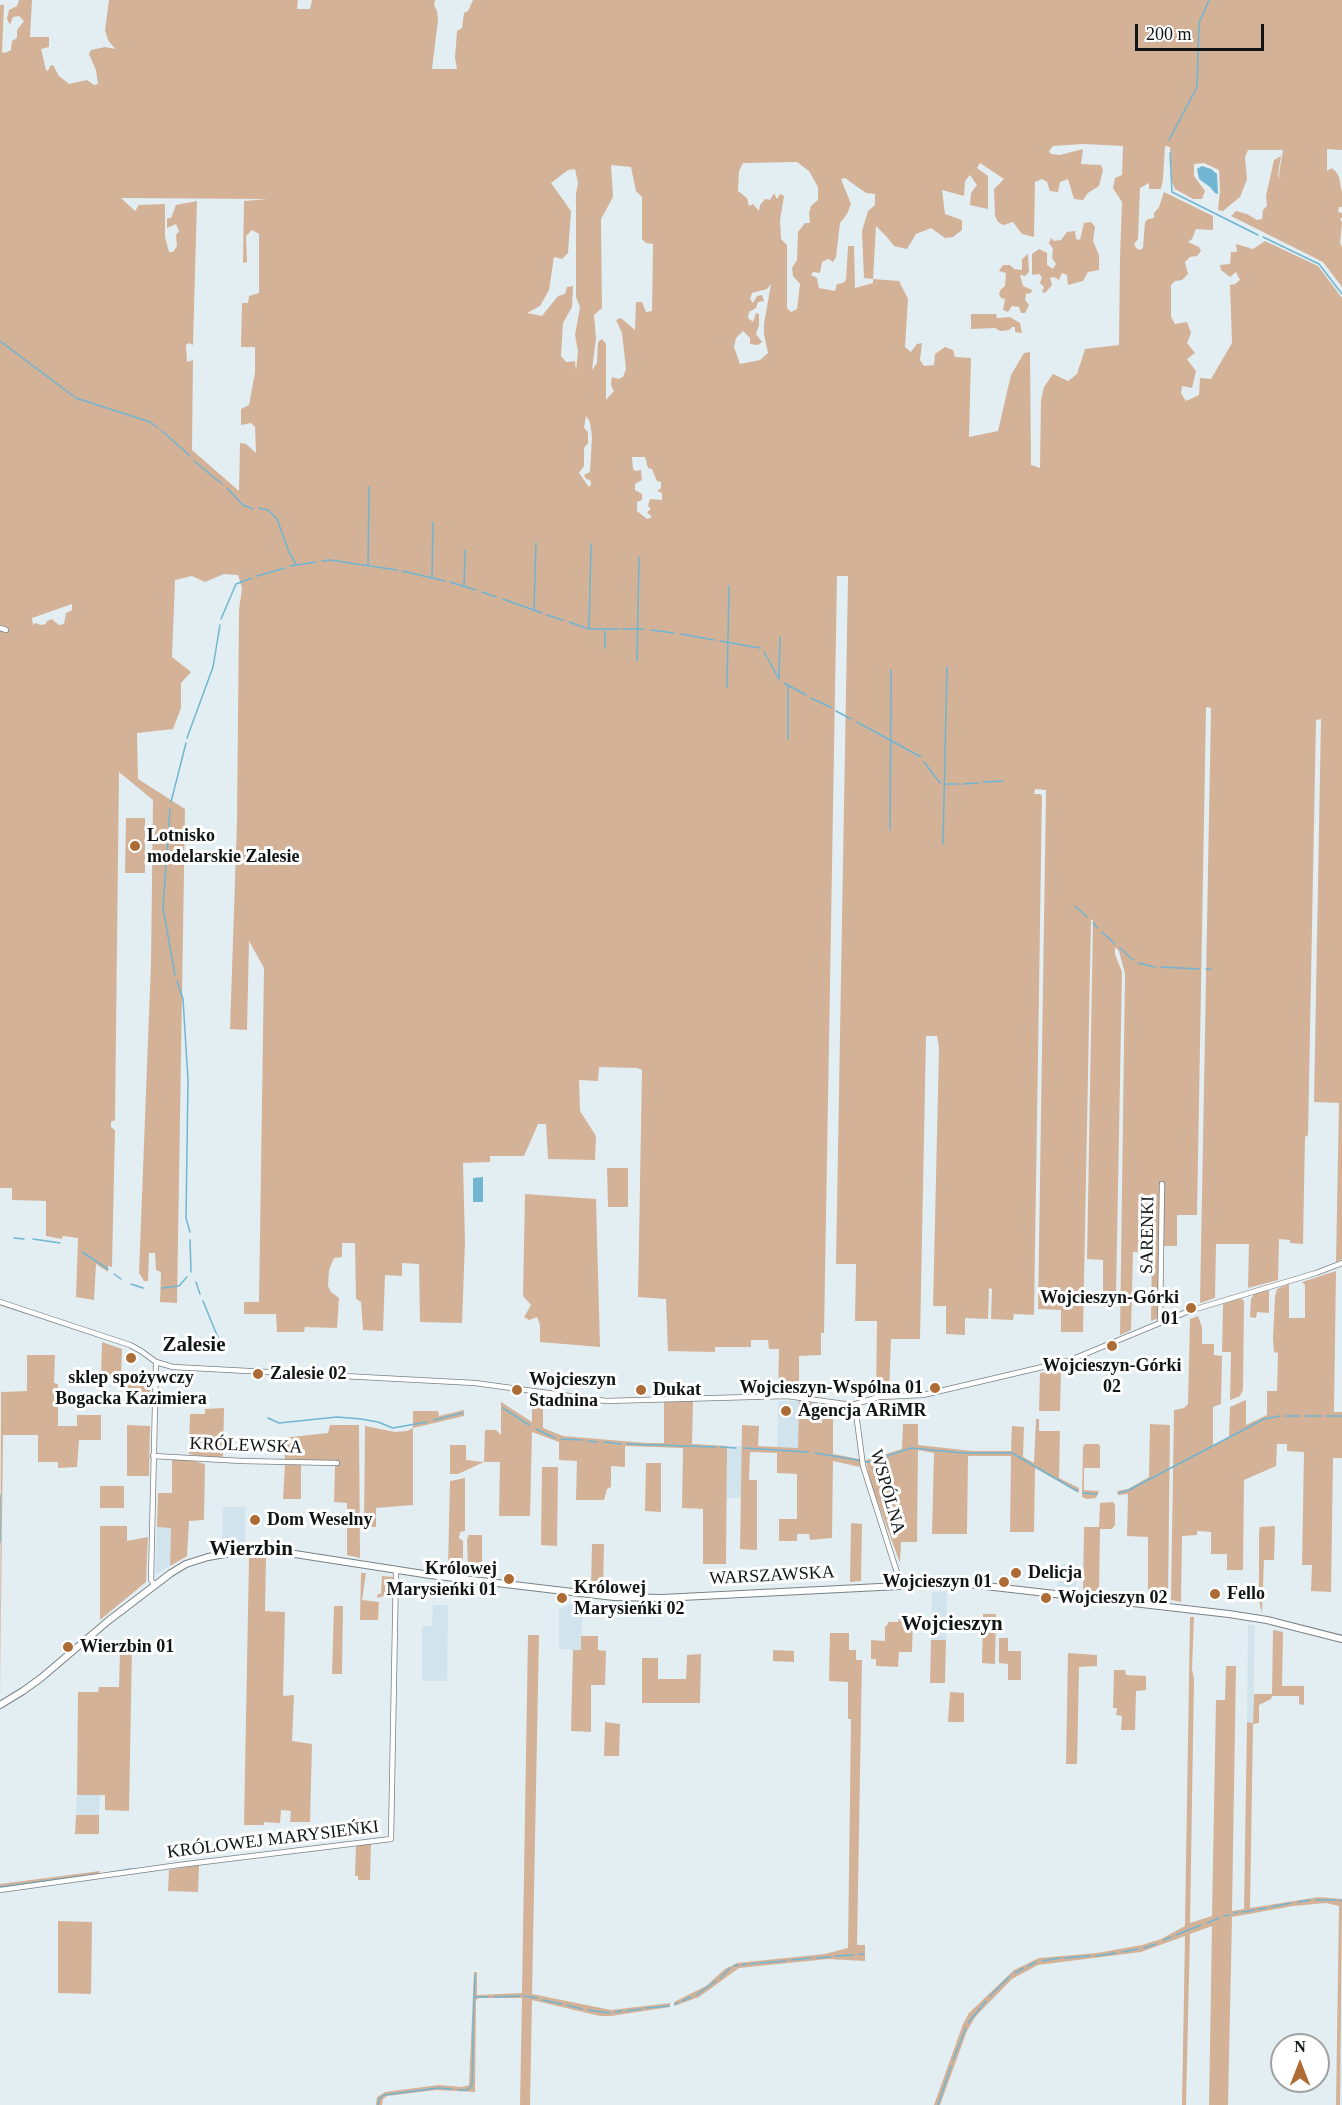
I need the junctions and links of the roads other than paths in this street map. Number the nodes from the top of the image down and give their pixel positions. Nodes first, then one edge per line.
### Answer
1 (1162, 1184) dead end
2 (1342, 1263) edge
3 (0, 1302) edge
4 (1160, 1322) junction
5 (156, 1362) junction
6 (855, 1405) junction
7 (153, 1456) junction
8 (337, 1463) dead end
9 (396, 1570) junction
10 (154, 1584) junction
11 (901, 1585) junction
12 (1342, 1639) edge
13 (0, 1705) edge
14 (0, 1890) edge

1 - 4 street, SARENKI
2 - 4 street
3 - 5 street
4 - 6 street
5 - 6 street
5 - 7 street
6 - 11 street, WSPÓLNA
7 - 8 street, KRÓLEWSKA
7 - 10 street
9 - 10 main road, WARSZAWSKA
9 - 11 main road, WARSZAWSKA
9 - 14 street, KRÓLOWEJ MARYSIEŃKI
10 - 13 main road, WARSZAWSKA
11 - 12 main road, WARSZAWSKA

